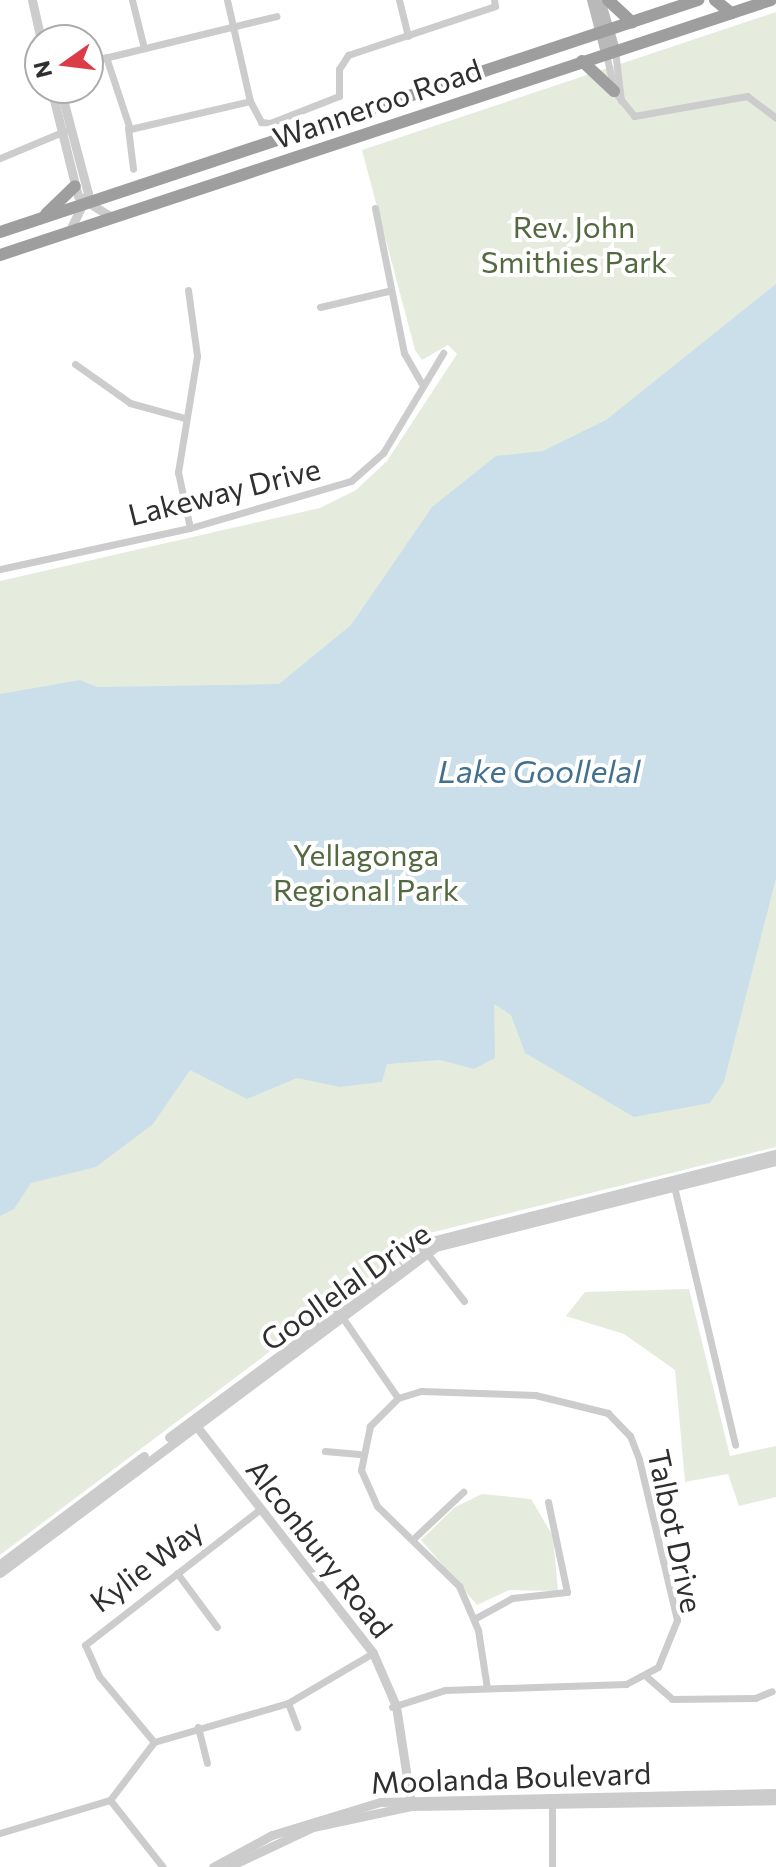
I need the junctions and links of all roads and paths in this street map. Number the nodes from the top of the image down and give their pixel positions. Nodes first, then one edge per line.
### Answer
1 (32, 0) edge
2 (132, 0) edge
3 (227, 0) edge
4 (399, 0) edge
5 (494, 0) edge
6 (592, 0) edge
7 (600, 0) edge
8 (608, 0) edge
9 (698, 0) edge
10 (715, 0) edge
11 (771, 0) edge
12 (731, 13) junction
13 (276, 16) dead end
14 (632, 22) junction
15 (37, 24) edge
16 (234, 27) junction
17 (604, 32) junction
18 (408, 36) junction
19 (144, 48) junction
20 (610, 52) junction
21 (106, 57) joint
22 (582, 61) junction
23 (618, 96) junction
24 (250, 101) junction
25 (57, 104) edge
26 (62, 104) edge
27 (776, 118) edge
28 (128, 128) junction
29 (66, 131) junction
30 (0, 158) edge
31 (133, 169) dead end
32 (75, 186) junction
33 (85, 204) junction
34 (375, 208) dead end
35 (113, 218) junction
36 (40, 219) junction
37 (0, 232) edge
38 (69, 232) junction
39 (0, 255) edge
40 (188, 290) dead end
41 (388, 291) junction
42 (320, 307) dead end
43 (443, 353) dead end
44 (75, 364) dead end
45 (421, 382) junction
46 (185, 418) junction
47 (190, 528) junction
48 (0, 569) edge
49 (776, 1154) edge
50 (776, 1161) edge
51 (672, 1183) junction
52 (425, 1249) junction
53 (464, 1301) dead end
54 (338, 1313) junction
55 (398, 1398) junction
56 (191, 1425) junction
57 (735, 1445) dead end
58 (325, 1451) dead end
59 (359, 1454) junction
60 (463, 1492) dead end
61 (548, 1502) dead end
62 (256, 1511) junction
63 (413, 1539) junction
64 (0, 1564) edge
65 (0, 1573) edge
66 (177, 1573) junction
67 (474, 1619) junction
68 (217, 1627) dead end
69 (371, 1654) junction
70 (647, 1677) junction
71 (487, 1688) junction
72 (772, 1691) dead end
73 (288, 1703) junction
74 (394, 1706) junction
75 (198, 1727) junction
76 (297, 1727) dead end
77 (154, 1742) junction
78 (207, 1763) dead end
79 (776, 1793) edge
80 (552, 1799) junction
81 (110, 1800) junction
82 (776, 1800) edge
83 (408, 1803) junction
84 (0, 1833) edge
85 (229, 1864) edge
86 (163, 1867) edge
87 (213, 1867) edge
88 (552, 1867) edge

1 - 15 street
2 - 19 street
3 - 16 street
4 - 18 street
5 - 18 street
6 - 17 main road
7 - 17 main road
8 - 14 highway
9 - 14 highway, Wanneroo Road
10 - 12 highway
11 - 12 highway, Wanneroo Road
12 - 20 highway, Wanneroo Road
13 - 16 street
14 - 17 highway, Wanneroo Road
16 - 19 street
16 - 24 street
17 - 20 main road
17 - 33 highway, Wanneroo Road
18 - 24 street
19 - 21 street
20 - 22 highway, Wanneroo Road
20 - 23 street
20 - 23 street
21 - 28 street
22 - 23 highway
22 - 35 highway, Wanneroo Road
23 - 27 street
24 - 28 street
25 - 29 street
26 - 29 street
28 - 31 street
29 - 30 street
29 - 32 street
29 - 33 street
32 - 33 street
32 - 36 highway
33 - 35 street
33 - 36 highway, Wanneroo Road
33 - 38 street
34 - 41 street
35 - 38 highway, Wanneroo Road
36 - 37 highway, Wanneroo Road
38 - 39 highway, Wanneroo Road
40 - 46 street
41 - 42 street
41 - 45 street
43 - 45 street, Lakeway Drive
44 - 46 street
45 - 47 street, Lakeway Drive
46 - 47 street
47 - 48 street, Lakeway Drive
49 - 51 street, Goollelal Drive
50 - 51 street, Goollelal Drive
51 - 52 street, Goollelal Drive
51 - 57 street
52 - 53 street
52 - 54 street, Goollelal Drive
54 - 55 street
54 - 56 street, Goollelal Drive
55 - 59 street
55 - 70 street, Talbot Drive
56 - 62 street, Alconbury Road
56 - 64 street, Goollelal Drive
56 - 65 street, Goollelal Drive
58 - 59 street
59 - 63 street
60 - 63 street
61 - 67 street
62 - 66 street, Kylie Way
62 - 69 street, Alconbury Road
63 - 67 street
66 - 68 street
66 - 77 street, Kylie Way
67 - 71 street
69 - 73 street
69 - 74 street, Alconbury Road
70 - 71 street
70 - 72 street
71 - 74 street
73 - 75 street
73 - 76 street
74 - 83 street, Alconbury Road
75 - 77 street
75 - 78 street
77 - 81 street
79 - 80 street, Moolanda Boulevard
80 - 82 street, Moolanda Boulevard
80 - 83 street, Moolanda Boulevard
80 - 88 street
81 - 84 street
81 - 86 street
83 - 85 street, Moolanda Boulevard
85 - 87 street, Moolanda Boulevard

